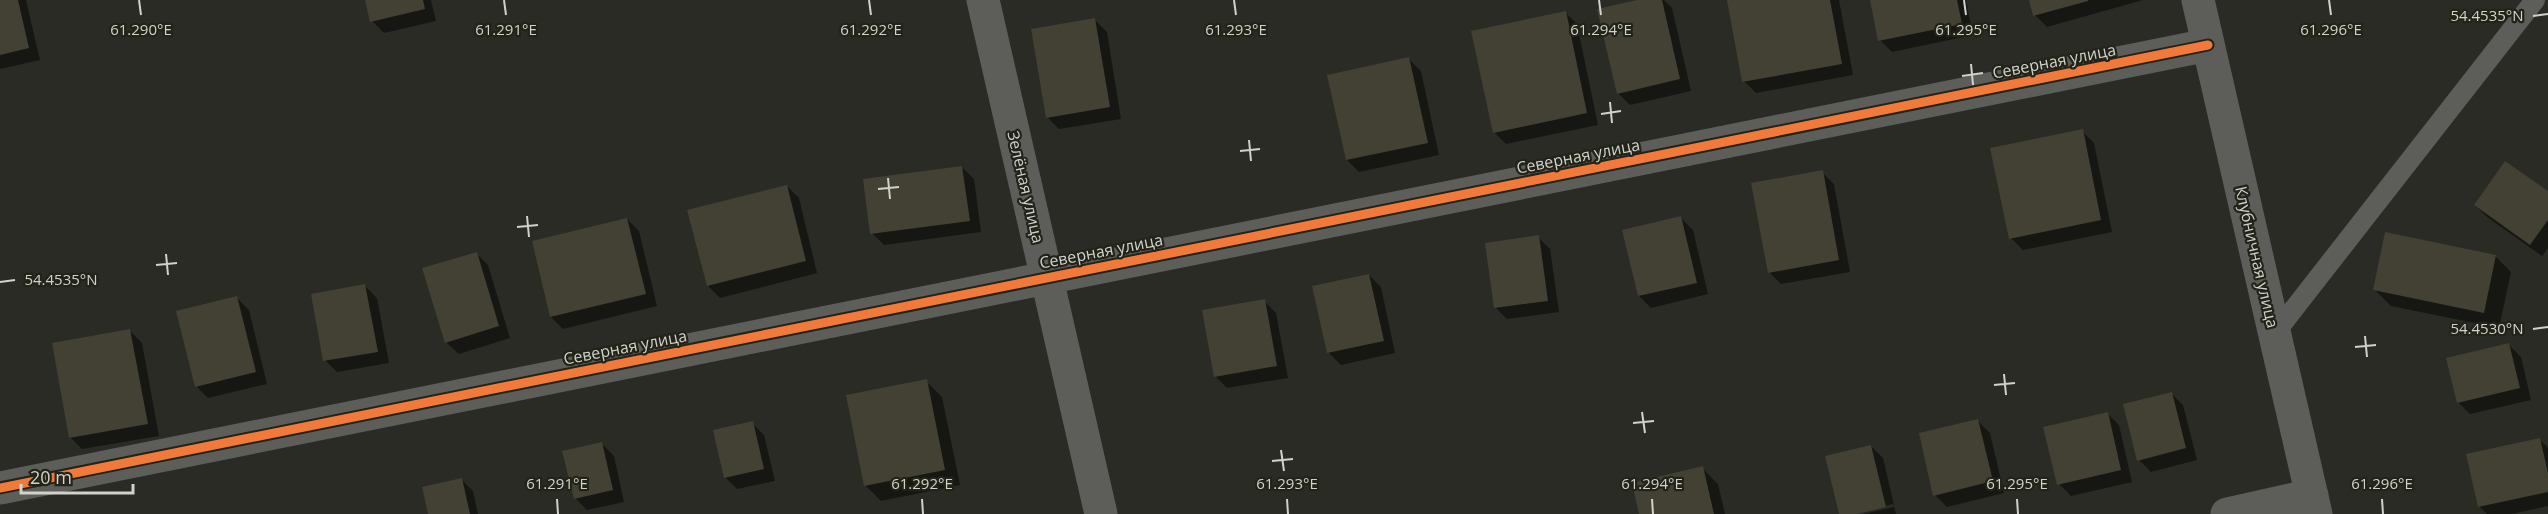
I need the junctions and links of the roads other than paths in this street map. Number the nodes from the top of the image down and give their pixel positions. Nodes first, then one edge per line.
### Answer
1 (983, 0) edge
2 (2198, 0) edge
3 (2535, 0) edge
4 (2208, 45) junction
5 (1047, 278) junction
6 (2274, 333) junction
7 (0, 488) edge
8 (2314, 504) edge
9 (1101, 514) edge
10 (2227, 514) edge

1 - 5 street, Зелёная улица
2 - 4 street, Клубничная улица
3 - 6 lane
4 - 5 street, Северная улица
4 - 6 street, Клубничная улица
5 - 7 street, Северная улица
5 - 9 street, Зелёная улица
6 - 8 street, Клубничная улица
8 - 10 street

